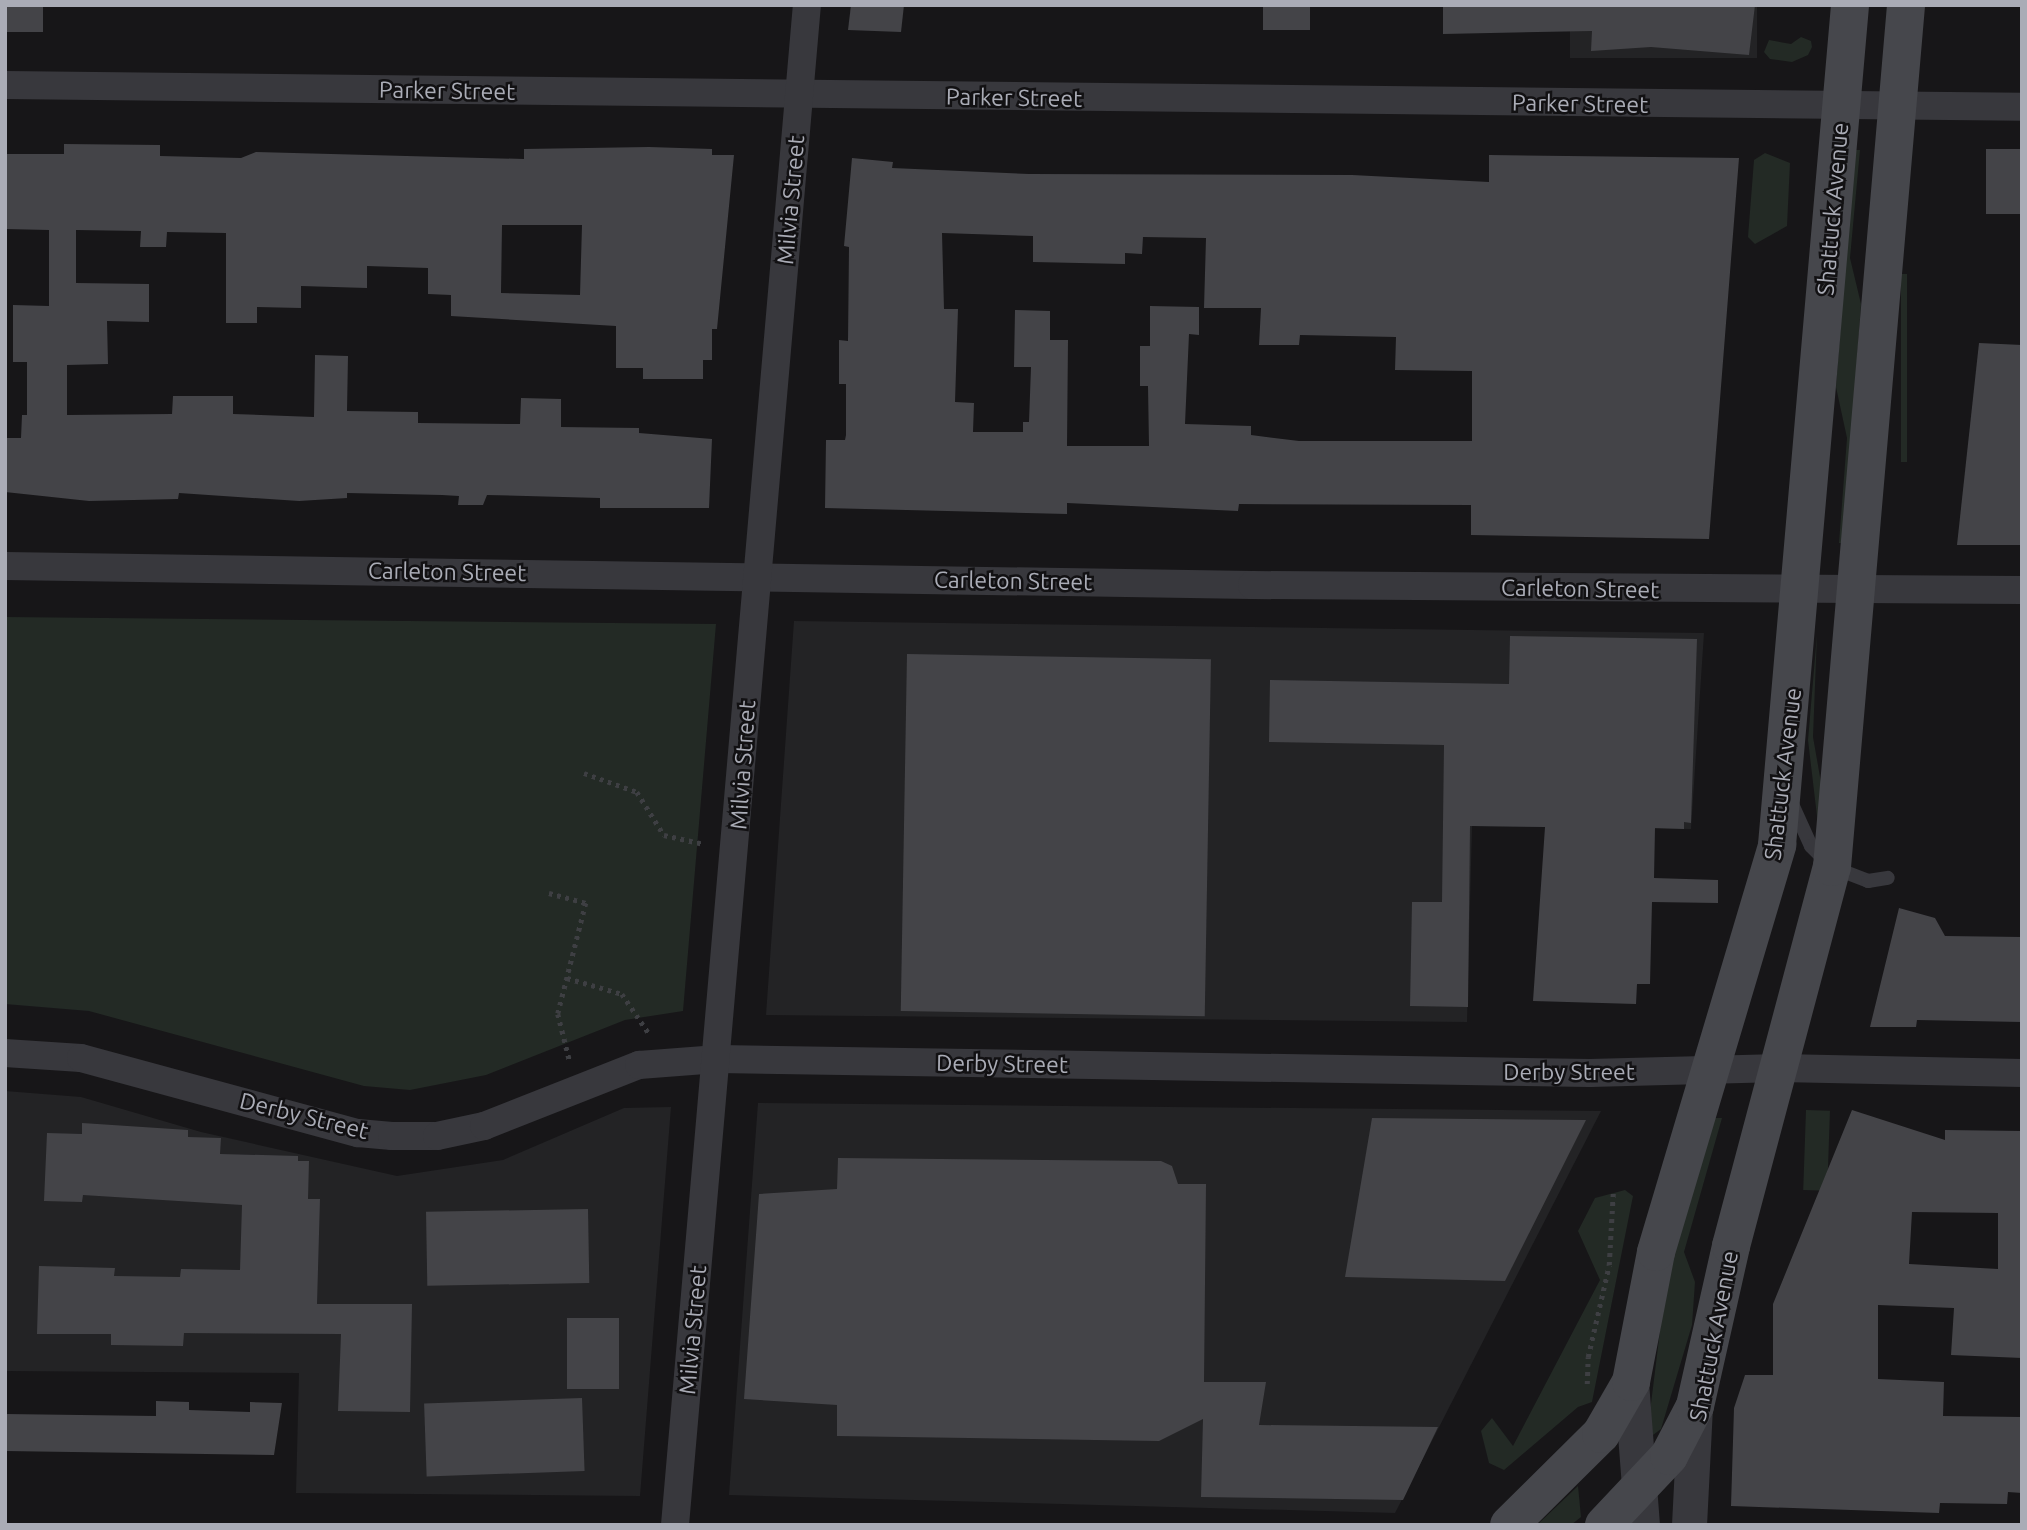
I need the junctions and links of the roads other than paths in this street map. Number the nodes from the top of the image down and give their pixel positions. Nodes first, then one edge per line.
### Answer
1 (807, 5) edge
2 (1850, 5) edge
3 (1906, 5) edge
4 (5, 85) edge
5 (800, 95) junction
6 (1898, 107) junction
7 (2022, 107) edge
8 (1841, 108) junction
9 (5, 566) edge
10 (757, 576) junction
11 (1857, 589) junction
12 (1802, 590) junction
13 (2022, 590) edge
14 (1785, 788) junction
15 (1832, 867) junction
16 (1888, 878) dead end
17 (5, 1053) edge
18 (718, 1059) junction
19 (1780, 1068) junction
20 (1712, 1070) junction
21 (2022, 1073) edge
22 (1631, 1382) junction
23 (1695, 1406) junction
24 (1639, 1487) junction
25 (676, 1525) edge
26 (1509, 1525) edge
27 (1604, 1525) edge
28 (1642, 1525) edge
29 (1689, 1525) edge

1 - 5 street, Milvia Street
2 - 8 main road, Shattuck Avenue
3 - 6 main road, Shattuck Avenue
4 - 5 street, Parker Street
5 - 8 street, Parker Street
5 - 10 street, Milvia Street
6 - 7 street, Parker Street
6 - 8 street, Parker Street
6 - 11 main road, Shattuck Avenue
8 - 12 main road, Shattuck Avenue
9 - 10 street, Carleton Street
10 - 12 street, Carleton Street
10 - 18 street, Milvia Street
11 - 12 street, Carleton Street
11 - 13 street, Carleton Street
11 - 15 main road, Shattuck Avenue
12 - 14 main road, Shattuck Avenue
14 - 15 lane
14 - 20 main road, Shattuck Avenue
15 - 16 lane
15 - 19 main road, Shattuck Avenue
17 - 18 street, Derby Street
18 - 20 street, Derby Street
18 - 25 street, Milvia Street
19 - 20 street, Derby Street
19 - 21 street, Derby Street
19 - 23 main road, Shattuck Avenue
20 - 22 main road, Shattuck Avenue
22 - 24 street, Shattuck Avenue
22 - 26 main road
23 - 24 main road
23 - 29 street, Shattuck Avenue
24 - 27 main road
24 - 28 street, Shattuck Avenue

